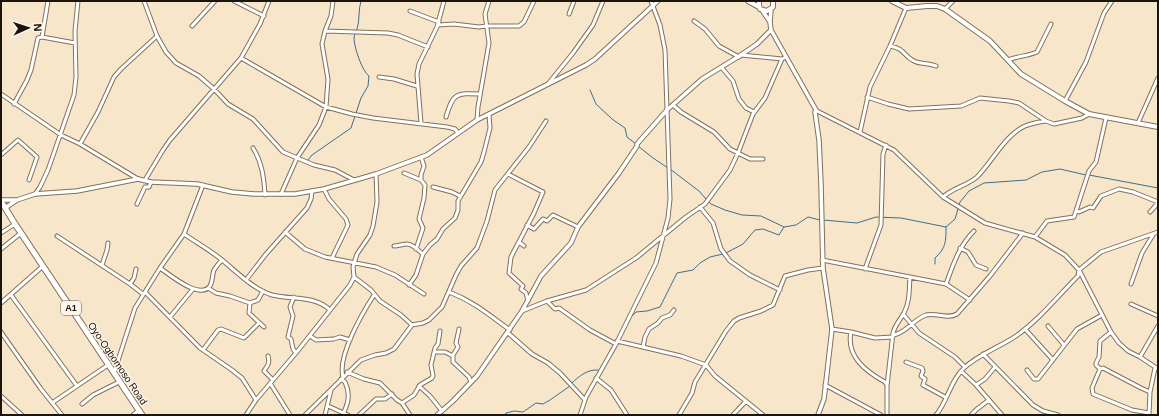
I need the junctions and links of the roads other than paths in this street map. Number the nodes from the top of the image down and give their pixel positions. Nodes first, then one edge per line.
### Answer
1 (48, 1) edge
2 (78, 1) edge
3 (144, 1) edge
4 (215, 1) edge
5 (234, 1) edge
6 (269, 1) edge
7 (444, 1) edge
8 (489, 1) edge
9 (534, 1) edge
10 (574, 1) edge
11 (603, 1) edge
12 (651, 1) edge
13 (658, 1) edge
14 (748, 1) edge
15 (759, 1) edge
16 (773, 1) edge
17 (892, 1) edge
18 (953, 1) edge
19 (1112, 1) edge
20 (333, 3) edge
21 (653, 6) junction
22 (906, 8) junction
23 (760, 9) junction
24 (771, 9) junction
25 (945, 9) junction
26 (410, 10) dead end
27 (569, 14) dead end
28 (264, 16) junction
29 (694, 21) dead end
30 (770, 22) junction
31 (439, 24) junction
32 (1051, 24) dead end
33 (192, 26) dead end
34 (486, 26) junction
35 (771, 30) junction
36 (325, 31) junction
37 (157, 36) junction
38 (42, 37) junction
39 (75, 43) junction
40 (890, 46) junction
41 (428, 47) junction
42 (740, 56) junction
43 (786, 57) junction
44 (241, 58) junction
45 (782, 59) junction
46 (1008, 60) junction
47 (936, 66) dead end
48 (722, 68) junction
49 (379, 77) dead end
50 (1158, 78) edge
51 (548, 84) junction
52 (417, 86) junction
53 (214, 88) junction
54 (1, 94) edge
55 (480, 94) junction
56 (867, 98) junction
57 (1065, 101) junction
58 (14, 104) junction
59 (673, 105) junction
60 (326, 107) junction
61 (667, 110) junction
62 (754, 112) junction
63 (816, 112) junction
64 (489, 114) junction
65 (1089, 114) junction
66 (446, 117) dead end
67 (1106, 118) junction
68 (477, 120) junction
69 (546, 121) dead end
70 (1046, 121) junction
71 (421, 123) junction
72 (1138, 123) junction
73 (1158, 127) edge
74 (458, 132) junction
75 (860, 132) junction
76 (61, 135) junction
77 (80, 144) junction
78 (886, 145) junction
79 (253, 148) dead end
80 (738, 153) junction
81 (1, 155) edge
82 (421, 157) junction
83 (297, 158) junction
84 (763, 159) dead end
85 (404, 173) dead end
86 (376, 174) junction
87 (508, 174) junction
88 (138, 179) junction
89 (29, 180) dead end
90 (145, 180) junction
91 (354, 180) junction
92 (421, 180) junction
93 (152, 182) junction
94 (203, 185) junction
95 (433, 187) dead end
96 (324, 189) junction
97 (312, 191) junction
98 (35, 194) junction
99 (265, 194) junction
100 (281, 194) junction
101 (460, 196) junction
102 (943, 197) junction
103 (17, 200) junction
104 (1158, 202) edge
105 (2, 204) edge
106 (137, 204) dead end
107 (700, 207) junction
108 (1077, 211) junction
109 (1150, 212) dead end
110 (15, 224) junction
111 (527, 225) junction
112 (578, 227) junction
113 (974, 231) dead end
114 (1, 232) edge
115 (285, 232) junction
116 (1158, 232) edge
117 (21, 233) junction
118 (1022, 233) junction
119 (184, 234) junction
120 (664, 235) junction
121 (1153, 235) junction
122 (57, 236) dead end
123 (1035, 237) junction
124 (519, 242) junction
125 (108, 243) dead end
126 (394, 246) dead end
127 (524, 246) dead end
128 (960, 248) junction
129 (1, 249) edge
130 (416, 249) junction
131 (423, 254) junction
132 (332, 258) junction
133 (222, 260) junction
134 (822, 260) junction
135 (354, 262) junction
136 (43, 266) junction
137 (102, 266) junction
138 (160, 268) junction
139 (823, 268) junction
140 (136, 269) dead end
141 (864, 269) junction
142 (986, 269) dead end
143 (1079, 270) junction
144 (354, 277) junction
145 (910, 278) junction
146 (246, 280) junction
147 (130, 284) junction
148 (946, 284) junction
149 (1131, 284) dead end
150 (409, 285) junction
151 (208, 288) junction
152 (193, 289) junction
153 (780, 290) junction
154 (263, 291) junction
155 (448, 292) junction
156 (144, 293) junction
157 (424, 294) dead end
158 (11, 295) junction
159 (374, 295) junction
160 (294, 297) junction
161 (528, 300) junction
162 (970, 300) junction
163 (547, 302) junction
164 (1, 303) edge
165 (250, 303) junction
166 (1131, 304) dead end
167 (330, 310) junction
168 (674, 310) dead end
169 (522, 311) junction
170 (903, 314) junction
171 (1102, 315) junction
172 (1158, 316) edge
173 (170, 317) junction
174 (259, 323) junction
175 (412, 325) junction
176 (912, 325) junction
177 (1048, 326) dead end
178 (1158, 326) edge
179 (264, 327) dead end
180 (459, 329) dead end
181 (832, 329) junction
182 (1025, 329) junction
183 (440, 331) dead end
184 (509, 331) junction
185 (1, 332) edge
186 (851, 332) junction
187 (1111, 332) junction
188 (1154, 334) junction
189 (1158, 335) edge
190 (310, 336) junction
191 (894, 336) junction
192 (350, 340) junction
193 (616, 342) junction
194 (1064, 345) junction
195 (643, 347) junction
196 (203, 350) junction
197 (434, 352) junction
198 (296, 353) junction
199 (983, 354) junction
200 (268, 356) dead end
201 (453, 356) junction
202 (1140, 357) junction
203 (1053, 360) junction
204 (906, 362) dead end
205 (108, 364) junction
206 (706, 366) junction
207 (965, 367) junction
208 (995, 367) junction
209 (1100, 368) junction
210 (1157, 369) edge
211 (1027, 370) dead end
212 (961, 371) junction
213 (347, 372) junction
214 (114, 374) junction
215 (342, 378) junction
216 (596, 378) junction
217 (273, 380) junction
218 (119, 382) junction
219 (471, 382) junction
220 (270, 383) junction
221 (825, 385) junction
222 (76, 386) junction
223 (419, 386) junction
224 (887, 386) junction
225 (976, 386) junction
226 (332, 390) junction
227 (1150, 392) junction
228 (392, 394) junction
229 (1, 396) edge
230 (946, 397) junction
231 (256, 400) junction
232 (585, 400) junction
233 (989, 400) junction
234 (746, 401) junction
235 (52, 402) junction
236 (402, 403) junction
237 (82, 404) dead end
238 (328, 406) junction
239 (442, 411) junction
240 (344, 412) junction
241 (141, 413) edge
242 (1149, 414) edge
243 (22, 415) edge
244 (62, 415) edge
245 (133, 415) edge
246 (246, 415) edge
247 (290, 415) edge
248 (305, 415) edge
249 (325, 415) edge
250 (348, 415) edge
251 (358, 415) edge
252 (410, 415) edge
253 (437, 415) edge
254 (580, 415) edge
255 (627, 415) edge
256 (679, 415) edge
257 (733, 415) edge
258 (763, 415) edge
259 (818, 415) edge
260 (881, 415) edge
261 (887, 415) edge
262 (936, 415) edge
263 (971, 415) edge
264 (1002, 415) edge
265 (1058, 415) edge

1 - 38 street
2 - 39 street
3 - 37 street
4 - 33 street
5 - 28 street
6 - 28 street
7 - 31 street
8 - 34 street
9 - 34 street
10 - 27 street
11 - 51 street
12 - 21 street
13 - 21 street
14 - 23 main road
15 - 23 main road
16 - 24 main road
17 - 22 main road
18 - 25 street
19 - 57 street
20 - 36 street
21 - 51 street
21 - 61 street
22 - 25 main road
22 - 40 street
23 - 24 main road
23 - 30 street
24 - 30 street
25 - 46 main road
26 - 31 street
28 - 44 street
29 - 42 street
30 - 35 street
31 - 34 street
31 - 41 street
32 - 46 street
34 - 55 street
35 - 42 street
35 - 43 street
36 - 41 street
36 - 60 street
37 - 53 street
37 - 77 street
38 - 39 street
38 - 58 street
39 - 76 street
40 - 47 street
40 - 56 street
41 - 52 street
42 - 45 street
42 - 48 street
43 - 45 street
43 - 63 street
44 - 53 street
44 - 60 street
45 - 62 street
46 - 57 main road
48 - 59 street
48 - 62 street
49 - 52 street
50 - 72 street
51 - 64 street
52 - 71 street
53 - 83 street
53 - 90 street
54 - 58 street
55 - 66 street
55 - 68 street
56 - 70 street
56 - 75 street
57 - 65 main road
58 - 76 street
59 - 61 street
59 - 80 street
60 - 71 street
60 - 83 street
61 - 112 street
61 - 120 street
62 - 80 street
63 - 75 street
63 - 134 street
64 - 68 street
64 - 101 street
65 - 67 main road
65 - 70 street
67 - 72 main road
67 - 108 street
68 - 74 street
69 - 87 street
70 - 102 street
71 - 74 street
72 - 73 main road
74 - 82 street
75 - 78 street
76 - 77 street
76 - 98 street
77 - 88 street
78 - 102 street
78 - 141 street
79 - 99 street
80 - 84 street
80 - 107 street
81 - 89 street
82 - 86 street
82 - 92 street
83 - 91 street
83 - 100 street
85 - 92 street
86 - 91 street
86 - 135 street
87 - 111 street
87 - 155 street
88 - 90 street
88 - 98 street
90 - 93 street
91 - 96 street
92 - 130 street
93 - 94 street
93 - 106 street
94 - 99 street
94 - 119 street
95 - 101 street
96 - 97 street
96 - 132 street
97 - 100 street
97 - 115 street
98 - 103 street
99 - 100 street
101 - 131 street
102 - 118 street
103 - 105 street
103 - 105 street
104 - 108 street
104 - 109 street
105 - 110 highway, Oyo-Ogbomoso Road / A1
107 - 120 street
107 - 153 street
108 - 123 street
110 - 114 street
110 - 117 highway, Oyo-Ogbomoso Road / A1
111 - 112 street
111 - 124 street
112 - 161 street
113 - 128 street
115 - 132 street
115 - 146 street
116 - 121 street
117 - 129 street
117 - 136 highway, Oyo-Ogbomoso Road / A1
118 - 123 street
118 - 162 street
119 - 133 street
119 - 138 street
120 - 163 street
120 - 193 street
121 - 143 street
121 - 149 street
122 - 137 street
123 - 143 street
124 - 127 street
124 - 161 street
125 - 137 street
126 - 130 street
128 - 142 street
128 - 148 street
130 - 131 street
131 - 150 street
132 - 135 street
133 - 146 street
133 - 151 street
134 - 139 street
134 - 141 street
135 - 144 street
135 - 150 street
136 - 158 street
136 - 205 highway, Oyo-Ogbomoso Road / A1
137 - 147 street
138 - 152 street
138 - 156 street
139 - 153 street
139 - 181 street
140 - 147 street
141 - 145 street
143 - 171 street
143 - 182 street
144 - 159 street
144 - 167 street
145 - 148 street
145 - 170 street
146 - 154 street
147 - 156 street
148 - 162 street
150 - 157 street
151 - 152 street
151 - 165 street
152 - 173 street
153 - 206 street
154 - 160 street
154 - 165 street
155 - 175 street
155 - 184 street
156 - 173 street
156 - 214 street
158 - 164 street
158 - 222 street
159 - 175 street
159 - 192 street
160 - 167 street
160 - 198 street
161 - 169 street
162 - 176 street
163 - 169 street
163 - 193 street
165 - 174 street
166 - 172 street
167 - 190 street
168 - 195 street
169 - 184 street
170 - 176 street
170 - 191 street
171 - 187 street
171 - 194 street
173 - 196 street
174 - 179 street
174 - 196 street
175 - 213 street
176 - 191 street
176 - 207 street
177 - 194 street
178 - 188 street
180 - 201 street
181 - 186 street
181 - 221 street
182 - 199 street
182 - 203 street
183 - 197 street
184 - 219 street
184 - 232 street
185 - 235 street
186 - 191 street
186 - 224 street
187 - 202 street
187 - 209 street
188 - 189 street
188 - 202 street
190 - 192 street
190 - 198 street
191 - 224 street
192 - 215 street
193 - 195 street
193 - 216 street
194 - 203 street
195 - 206 street
196 - 231 street
197 - 201 street
197 - 223 street
198 - 217 street
199 - 207 street
199 - 208 street
200 - 217 street
201 - 219 street
202 - 210 street
203 - 211 street
204 - 230 street
205 - 214 highway, Oyo-Ogbomoso Road / A1
205 - 222 street
206 - 234 street
206 - 256 street
207 - 212 street
208 - 225 street
208 - 265 street
209 - 227 street
209 - 242 street
210 - 227 street
212 - 225 street
212 - 230 street
213 - 215 street
213 - 228 street
214 - 218 highway, Oyo-Ogbomoso Road / A1
215 - 226 street
215 - 240 street
216 - 232 street
216 - 255 street
217 - 220 street
218 - 237 street
218 - 241 highway, Oyo-Ogbomoso Road / A1
219 - 239 street
220 - 231 street
220 - 247 street
221 - 259 street
221 - 260 street
222 - 235 street
223 - 236 street
223 - 239 street
224 - 261 street
225 - 233 street
226 - 238 street
226 - 248 street
227 - 242 street
228 - 236 street
228 - 251 street
229 - 243 street
230 - 262 street
231 - 246 street
232 - 254 street
233 - 263 street
233 - 264 street
234 - 257 street
234 - 258 street
235 - 244 street
236 - 252 street
238 - 240 street
238 - 249 street
239 - 253 street
240 - 250 street
241 - 245 street

